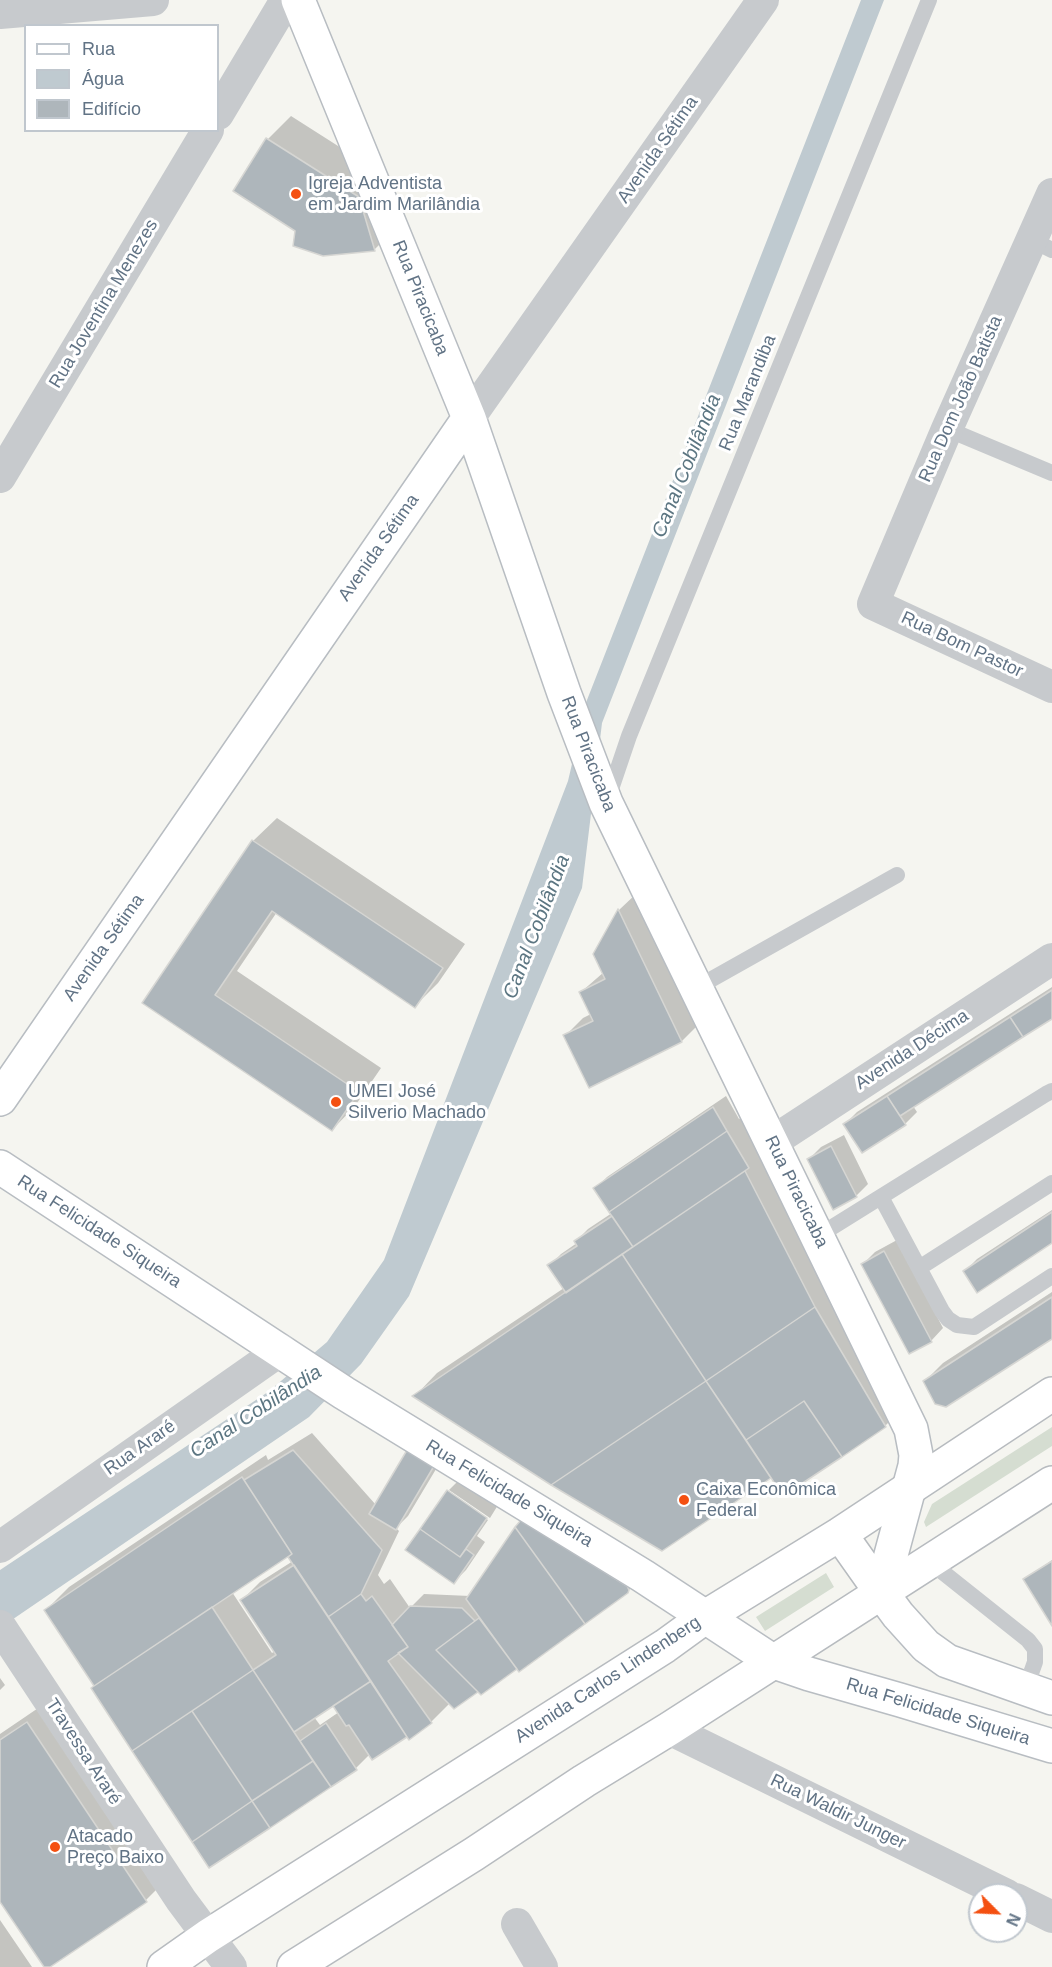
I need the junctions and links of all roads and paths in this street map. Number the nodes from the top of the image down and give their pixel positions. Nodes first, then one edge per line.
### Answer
1 (153, 0) edge
2 (286, 0) edge
3 (298, 0) edge
4 (763, 0) edge
5 (930, 0) edge
6 (0, 13) edge
7 (219, 112) edge
8 (207, 132) edge
9 (1052, 194) edge
10 (1042, 245) edge
11 (469, 418) junction
12 (947, 429) junction
13 (1052, 473) edge
14 (0, 477) edge
15 (873, 604) joint
16 (1052, 687) edge
17 (603, 796) junction
18 (897, 875) dead end
19 (1052, 959) edge
20 (696, 988) junction
21 (1052, 1091) edge
22 (0, 1099) edge
23 (772, 1142) junction
24 (0, 1167) edge
25 (1052, 1183) edge
26 (881, 1197) junction
27 (818, 1236) junction
28 (920, 1268) junction
29 (1052, 1276) edge
30 (286, 1353) junction
31 (1052, 1394) edge
32 (1052, 1483) edge
33 (910, 1487) junction
34 (840, 1534) junction
35 (0, 1547) edge
36 (930, 1562) junction
37 (881, 1592) junction
38 (705, 1617) junction
39 (3, 1630) edge
40 (774, 1662) junction
41 (1039, 1694) edge
42 (669, 1729) junction
43 (1052, 1746) edge
44 (983, 1883) edge
45 (1028, 1905) edge
46 (1052, 1917) edge
47 (517, 1924) dead end
48 (208, 1936) junction
49 (164, 1967) edge
50 (231, 1967) edge
51 (294, 1967) edge
52 (542, 1967) edge

1 - 6 street
2 - 7 street
3 - 11 street, Rua Piracicaba
4 - 11 street, Avenida Sétima
5 - 17 lane, Rua Marandiba
8 - 14 street, Rua Joventina Menezes
9 - 10 street, Rua Dom João Batista
10 - 12 street, Rua Dom João Batista
11 - 17 street, Rua Piracicaba
11 - 22 street, Avenida Sétima
12 - 13 lane
12 - 15 street, Rua Dom João Batista
15 - 16 street, Rua Bom Pastor
17 - 20 street, Rua Piracicaba
18 - 20 lane
19 - 23 street, Avenida Décima
20 - 23 street, Rua Piracicaba
21 - 26 lane
23 - 27 street, Rua Piracicaba
24 - 30 street, Rua Felicidade Siqueira
25 - 28 lane
26 - 27 lane
26 - 28 lane
27 - 33 street, Rua Piracicaba
28 - 29 lane
30 - 35 street, Rua Araré
30 - 38 street, Rua Felicidade Siqueira
31 - 33 street, Avenida Carlos Lindenberg
32 - 36 street
33 - 34 street, Avenida Carlos Lindenberg
33 - 37 street
34 - 37 street
34 - 38 street, Avenida Carlos Lindenberg
36 - 37 street
36 - 41 lane
37 - 40 street
37 - 41 street
38 - 40 street, Rua Felicidade Siqueira
38 - 48 street, Avenida Carlos Lindenberg
39 - 48 street, Travessa Araré
40 - 42 street
40 - 43 street, Rua Felicidade Siqueira
42 - 44 street, Rua Waldir Junger
42 - 51 street
45 - 46 street
47 - 52 street
48 - 49 street, Avenida Carlos Lindenberg
48 - 50 street, Travessa Araré

